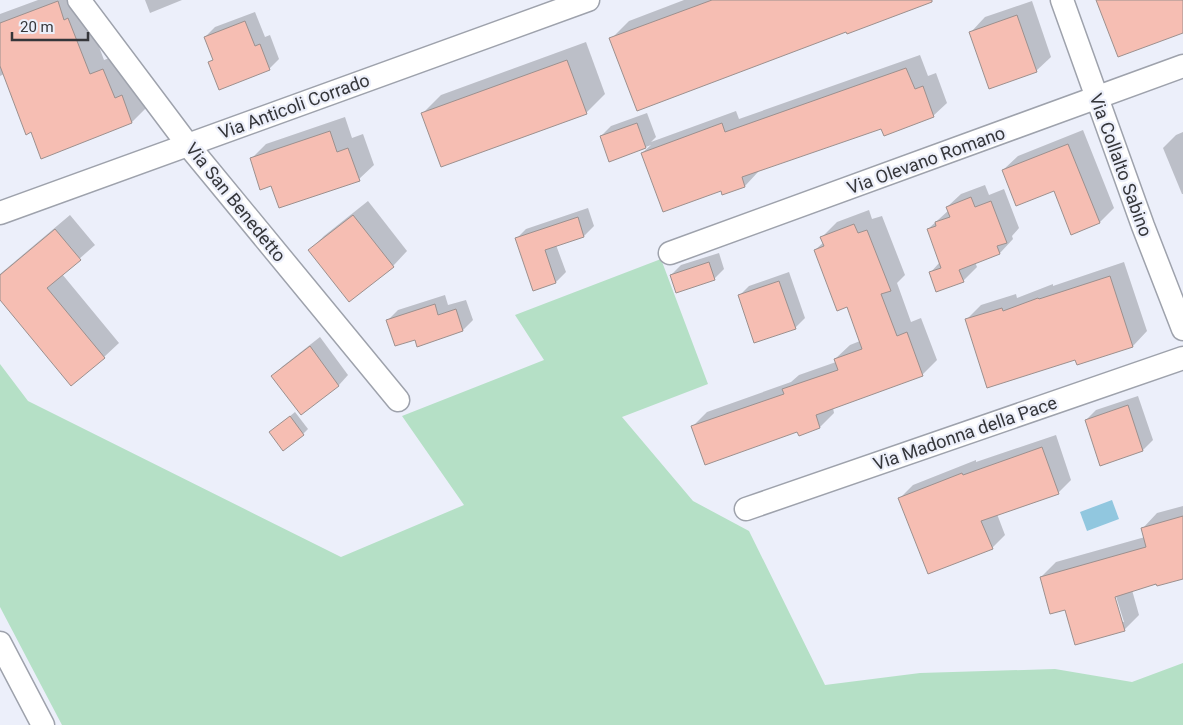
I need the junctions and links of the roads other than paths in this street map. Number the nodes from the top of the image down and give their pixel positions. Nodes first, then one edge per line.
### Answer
1 (79, 0) edge
2 (588, 0) edge
3 (1062, 0) edge
4 (1183, 66) edge
5 (1097, 97) junction
6 (188, 145) junction
7 (0, 213) edge
8 (670, 253) dead end
9 (1183, 329) edge
10 (1183, 358) edge
11 (398, 400) dead end
12 (746, 509) dead end
13 (0, 643) edge
14 (42, 725) edge

1 - 6 street, Via San Benedetto
2 - 6 street, Via Anticoli Corrado
3 - 5 street, Via Collalto Sabino
4 - 5 street, Via Olevano Romano
5 - 8 street, Via Olevano Romano
5 - 9 street, Via Collalto Sabino
6 - 7 street, Via Anticoli Corrado
6 - 11 street, Via San Benedetto
10 - 12 street, Via Madonna della Pace
13 - 14 street

